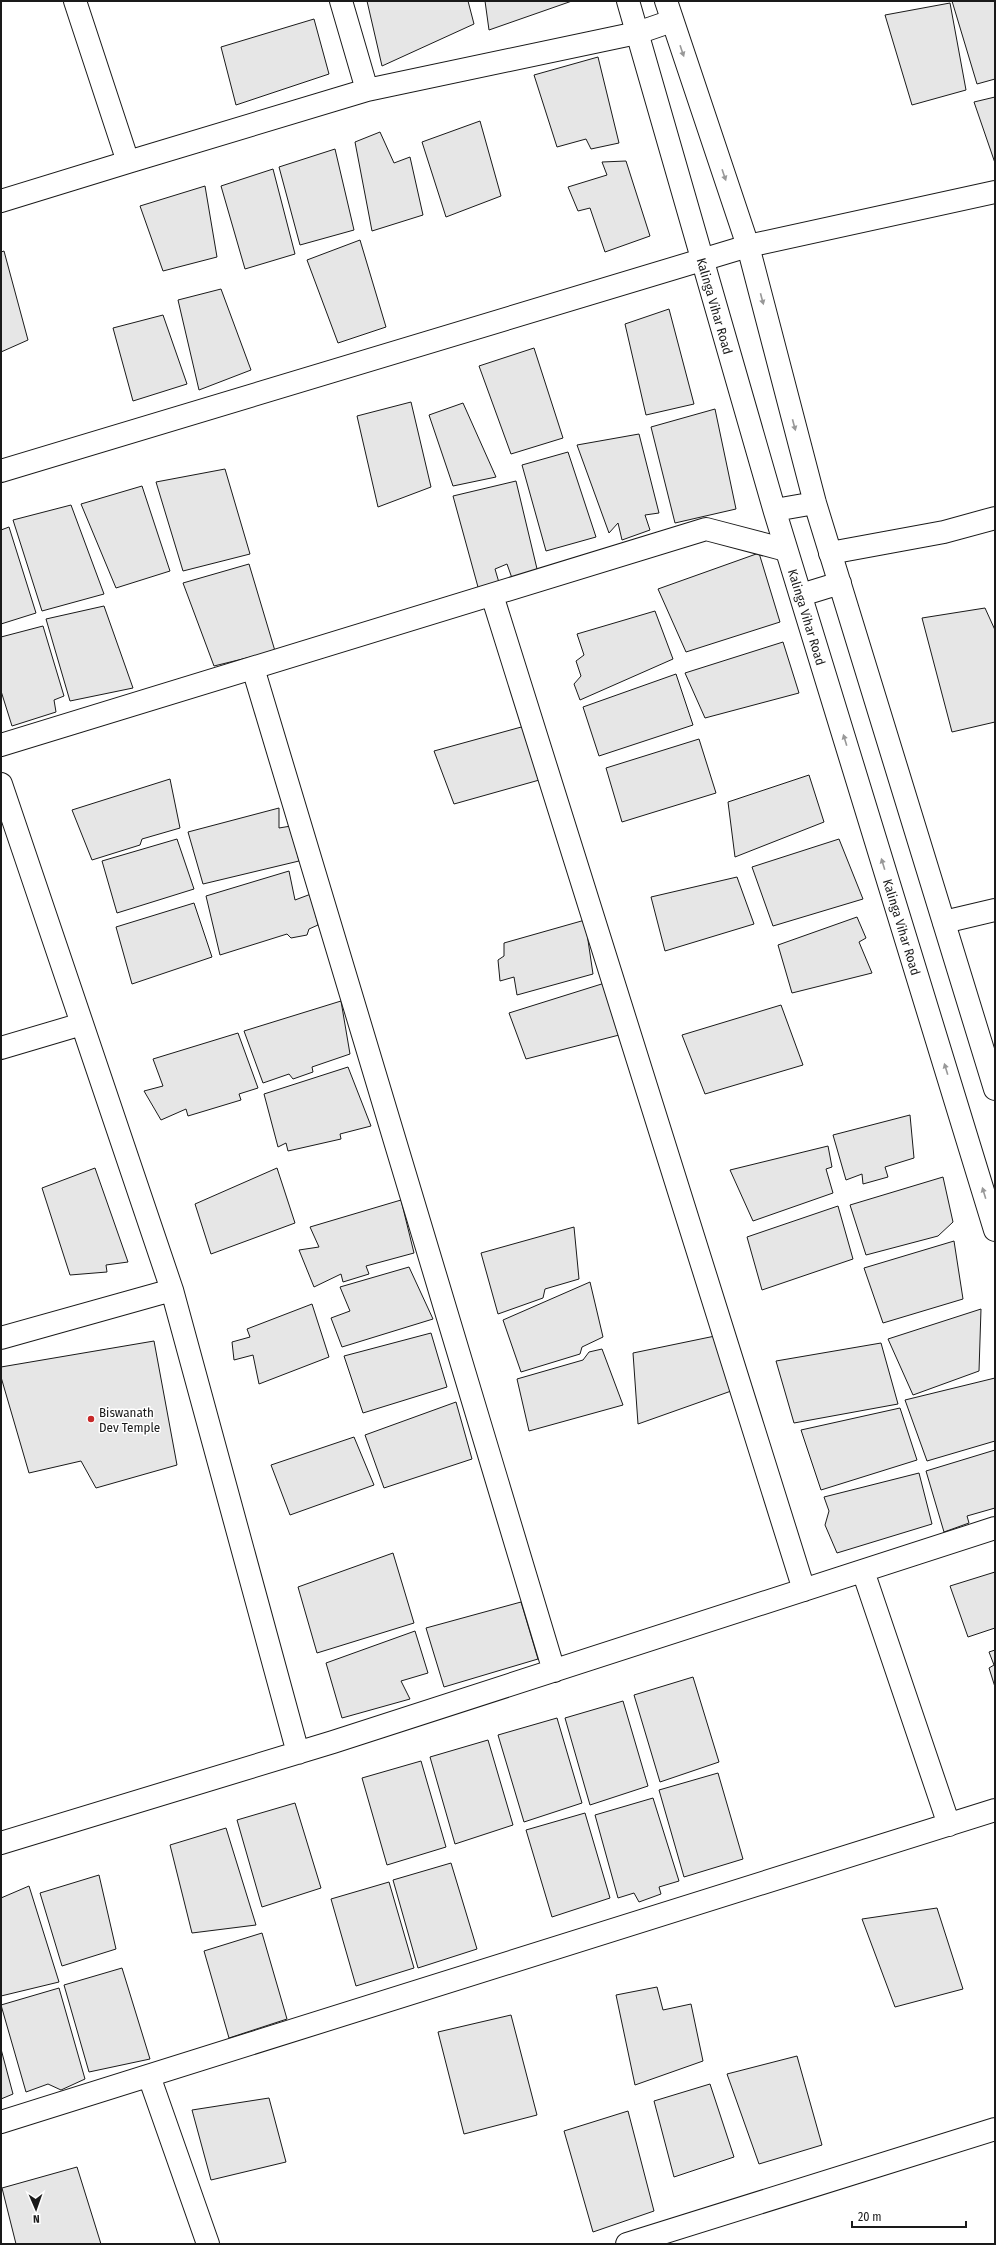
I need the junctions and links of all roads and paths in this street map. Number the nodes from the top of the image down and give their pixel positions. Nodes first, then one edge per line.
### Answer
1 (74, 1) edge
2 (341, 1) edge
3 (628, 1) edge
4 (669, 11) edge
5 (637, 33) junction
6 (367, 90) junction
7 (128, 162) junction
8 (995, 192) edge
9 (1, 201) edge
10 (748, 246) junction
11 (702, 260) junction
12 (1, 471) edge
13 (815, 503) junction
14 (774, 510) junction
15 (995, 518) edge
16 (786, 550) junction
17 (830, 553) junction
18 (840, 583) junction
19 (492, 595) junction
20 (801, 595) junction
21 (252, 668) junction
22 (1, 745) edge
23 (1, 784) edge
24 (995, 910) edge
25 (944, 922) junction
26 (82, 1024) junction
27 (1, 1048) edge
28 (995, 1089) edge
29 (995, 1230) edge
30 (172, 1290) junction
31 (1, 1338) edge
32 (995, 1528) edge
33 (863, 1571) junction
34 (804, 1590) junction
35 (554, 1671) junction
36 (298, 1753) junction
37 (995, 1810) edge
38 (949, 1825) junction
39 (1, 1843) edge
40 (149, 2076) junction
41 (1, 2122) edge
42 (995, 2129) edge
43 (208, 2244) edge
44 (627, 2244) edge

1 - 7 street
2 - 6 street
3 - 5 street, Kalinga Vihar Road
4 - 5 street
4 -> 10 street
5 - 6 street
5 - 11 street, Kalinga Vihar Road
6 - 7 street
7 - 9 street
8 - 10 street
10 - 11 street
10 -> 13 street
11 - 12 street
11 - 14 street, Kalinga Vihar Road
13 - 14 street
13 - 17 street
14 - 16 street, Kalinga Vihar Road
15 - 17 street
16 - 19 street
16 - 20 street, Kalinga Vihar Road
17 - 18 street
18 - 20 street
18 - 25 street
19 - 21 street
19 - 34 street
29 -> 20 street, Kalinga Vihar Road
21 - 22 street
21 - 35 street
23 - 26 street
24 - 25 street
25 - 28 street
26 - 27 street
26 - 30 street
30 - 31 street
30 - 36 street
32 - 33 street
33 - 34 street
33 - 38 street
34 - 35 street
35 - 36 street
36 - 39 street
37 - 38 street
38 - 40 street
40 - 41 street
40 - 43 street
42 - 44 street

